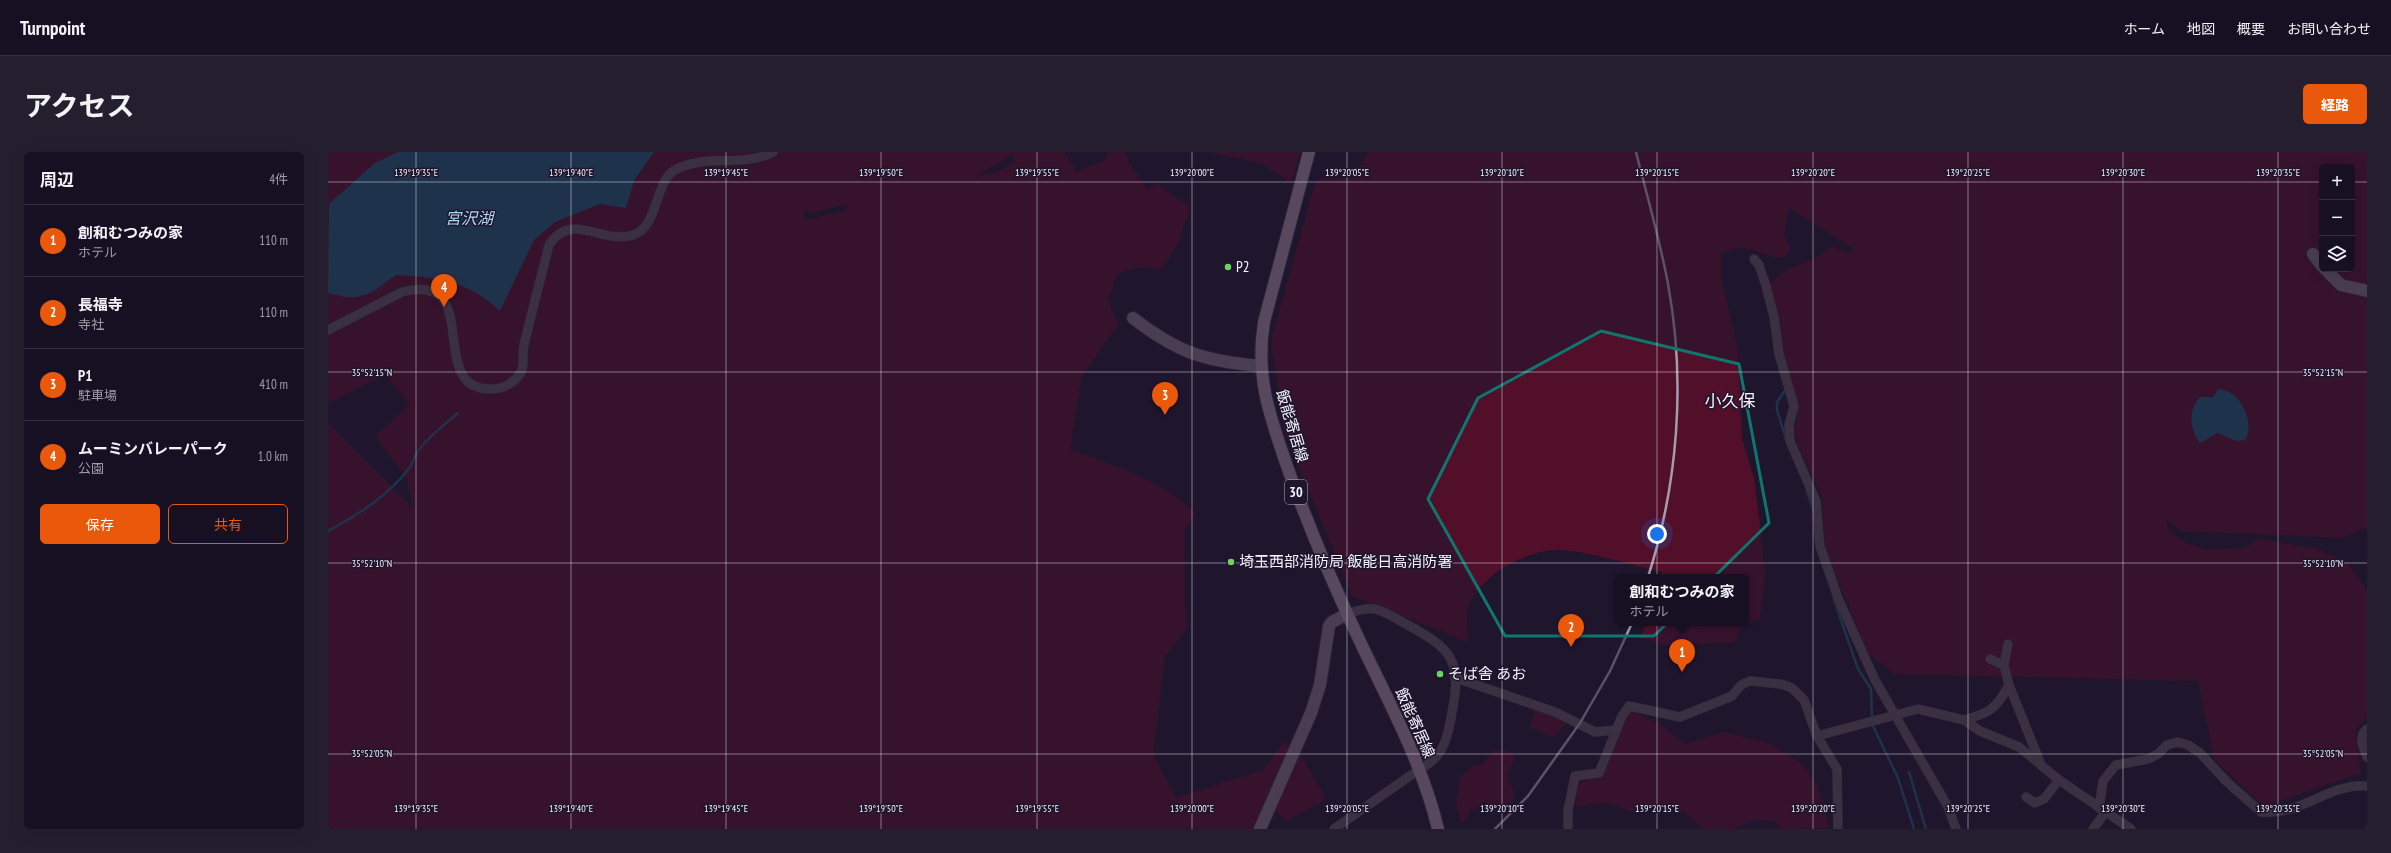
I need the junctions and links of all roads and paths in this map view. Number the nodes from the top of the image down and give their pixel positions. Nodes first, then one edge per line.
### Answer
1 (773, 152) edge
2 (1309, 152) edge
3 (2313, 254) dead end
4 (1754, 259) dead end
5 (2319, 262) edge
6 (2328, 272) edge
7 (2367, 291) edge
8 (1133, 318) dead end
9 (328, 330) edge
10 (1260, 366) junction
11 (1347, 614) junction
12 (2008, 644) dead end
13 (1990, 659) dead end
14 (2004, 665) junction
15 (1456, 678) junction
16 (2009, 684) junction
17 (1894, 715) junction
18 (1964, 720) junction
19 (2367, 729) edge
20 (1616, 730) junction
21 (1817, 736) junction
22 (2367, 757) edge
23 (2040, 763) junction
24 (1419, 770) junction
25 (2059, 780) junction
26 (2367, 786) edge
27 (2026, 797) dead end
28 (2102, 810) junction
29 (1260, 829) edge
30 (1334, 829) edge
31 (1438, 829) edge
32 (1568, 829) edge
33 (1838, 829) edge
34 (1956, 829) edge
35 (2093, 829) edge
36 (2131, 829) edge

1 - 9 street
2 - 10 main road, 飯能寄居線 / 30
3 - 5 street
4 - 17 street
6 - 7 street
8 - 10 street
10 - 11 main road, 飯能寄居線 / 30
11 - 15 street
11 - 24 main road, 飯能寄居線 / 30
11 - 29 street
12 - 14 street
13 - 14 street
14 - 16 street
15 - 20 street
15 - 24 street
16 - 18 street
16 - 23 street
17 - 18 street
17 - 21 street
17 - 34 street
18 - 23 street
19 - 22 street
20 - 21 street
20 - 32 street
21 - 33 street
23 - 25 street
24 - 30 street
24 - 31 main road, 飯能寄居線 / 30
25 - 27 street
25 - 28 street
26 - 28 street
28 - 35 street
28 - 36 street

